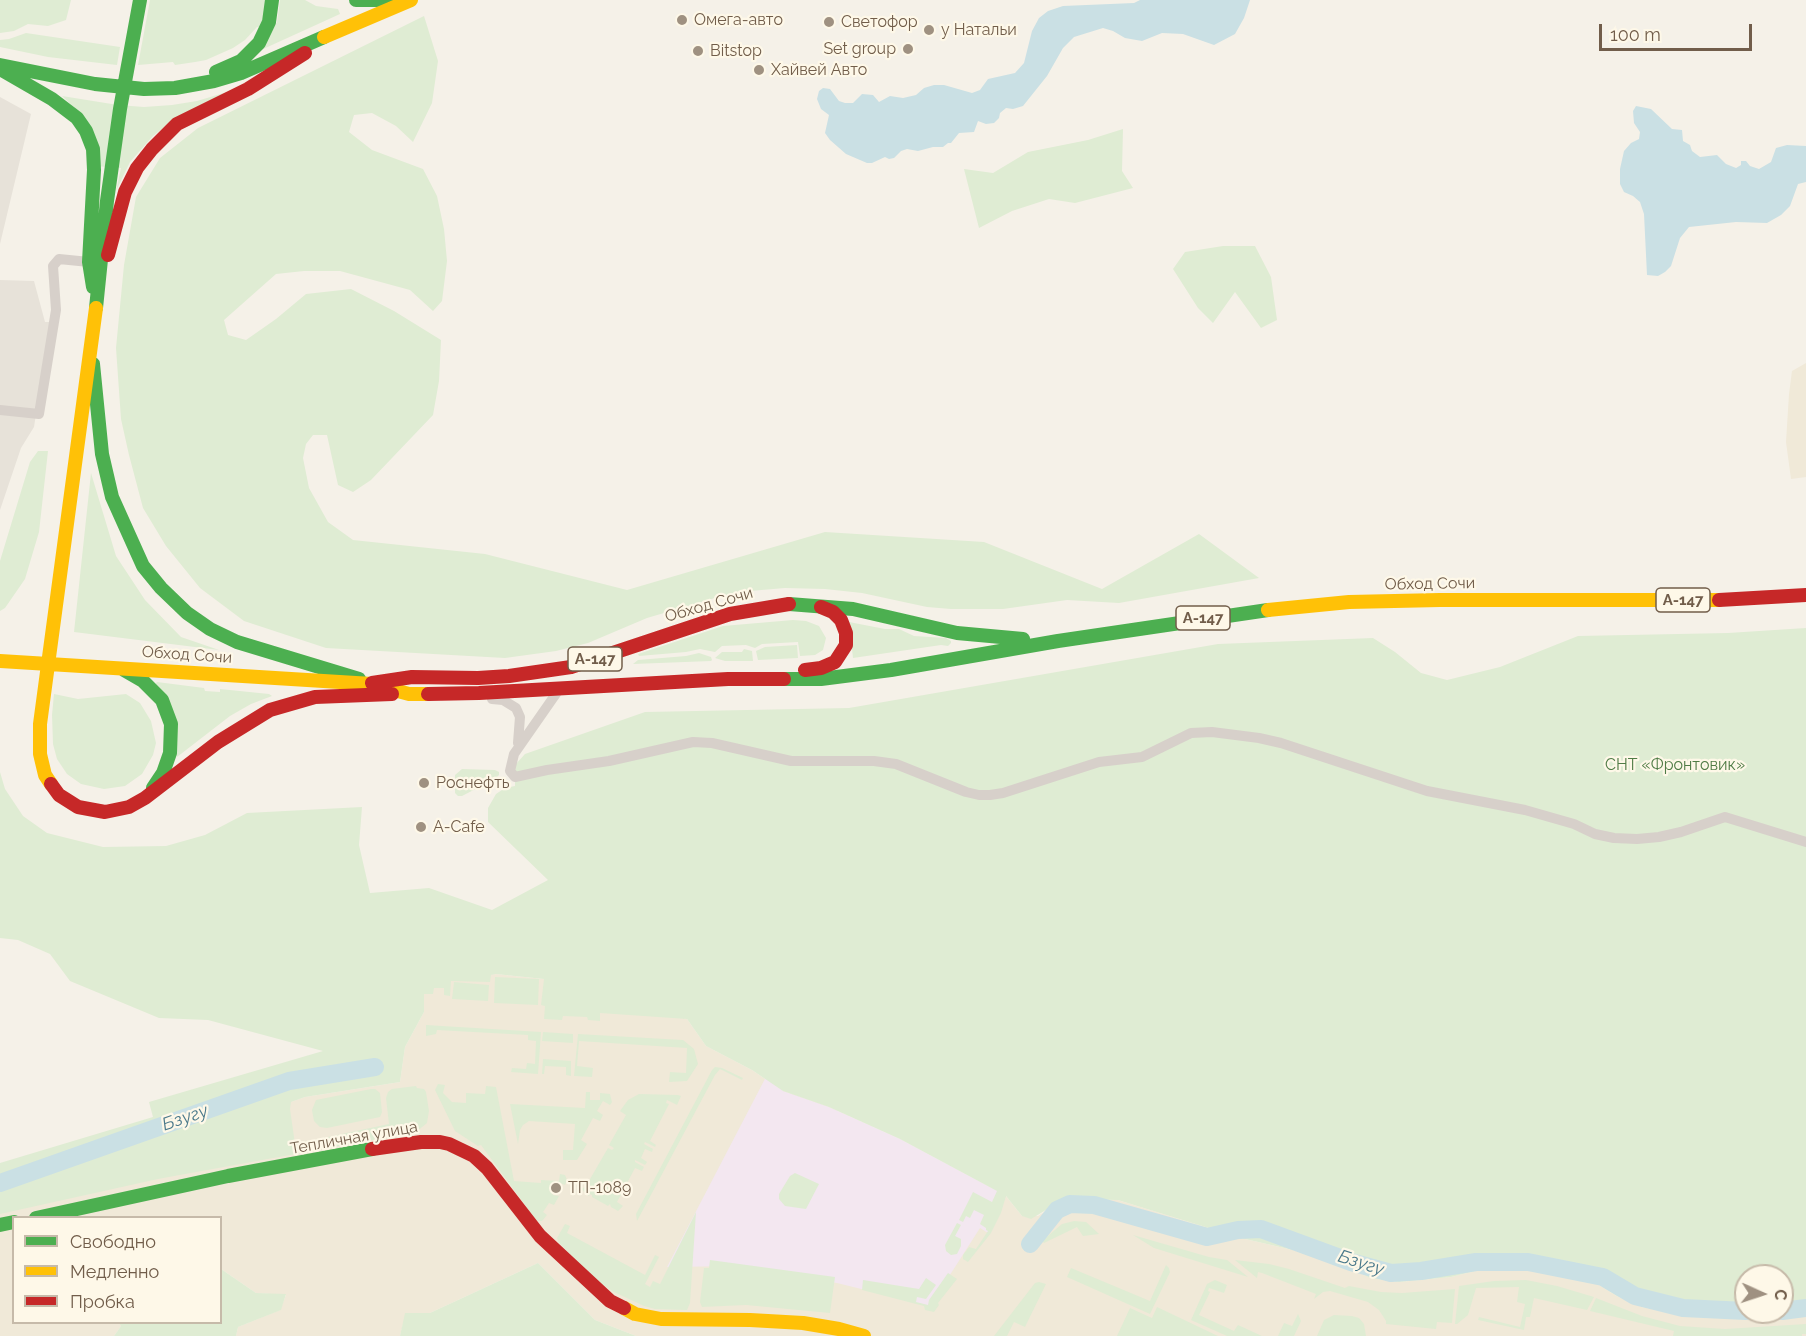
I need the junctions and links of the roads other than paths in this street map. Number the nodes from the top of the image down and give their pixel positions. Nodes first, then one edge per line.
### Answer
1 (140, 0) edge
2 (272, 0) edge
3 (356, 0) edge
4 (398, 0) edge
5 (411, 0) edge
6 (338, 32) junction
7 (0, 67) edge
8 (175, 88) junction
9 (89, 262) junction
10 (97, 301) junction
11 (90, 344) junction
12 (0, 410) edge
13 (1806, 595) edge
14 (813, 604) junction
15 (1058, 641) junction
16 (0, 661) edge
17 (119, 668) junction
18 (728, 679) junction
19 (372, 684) junction
20 (560, 688) junction
21 (461, 693) junction
22 (409, 694) junction
23 (518, 746) junction
24 (146, 798) junction
25 (1806, 842) edge
26 (45, 1216) edge
27 (864, 1336) edge

1 - 10 main road
2 - 8 main road
3 - 4 main road
5 - 6 main road
6 - 8 main road
6 - 10 main road
7 - 8 main road
7 - 9 main road
9 - 10 main road
9 - 12 street
10 - 11 main road, А-147
11 - 19 main road, А-147
11 - 24 main road, А-147
13 - 15 main road, Обход Сочи / А-147
14 - 15 main road, Обход Сочи / А-147
14 - 18 main road, А-147
14 - 19 main road, Обход Сочи / А-147
15 - 18 main road, Обход Сочи / А-147
16 - 17 main road, Обход Сочи / А-147
17 - 19 main road, Обход Сочи / А-147
17 - 24 main road, А-147
18 - 20 main road, Обход Сочи / А-147
19 - 22 main road, Обход Сочи / А-147
20 - 21 main road, Обход Сочи / А-147
20 - 23 street
21 - 22 main road, Обход Сочи / А-147
21 - 23 street
22 - 24 main road, А-147
23 - 25 street
26 - 27 main road, Тепличная улица

